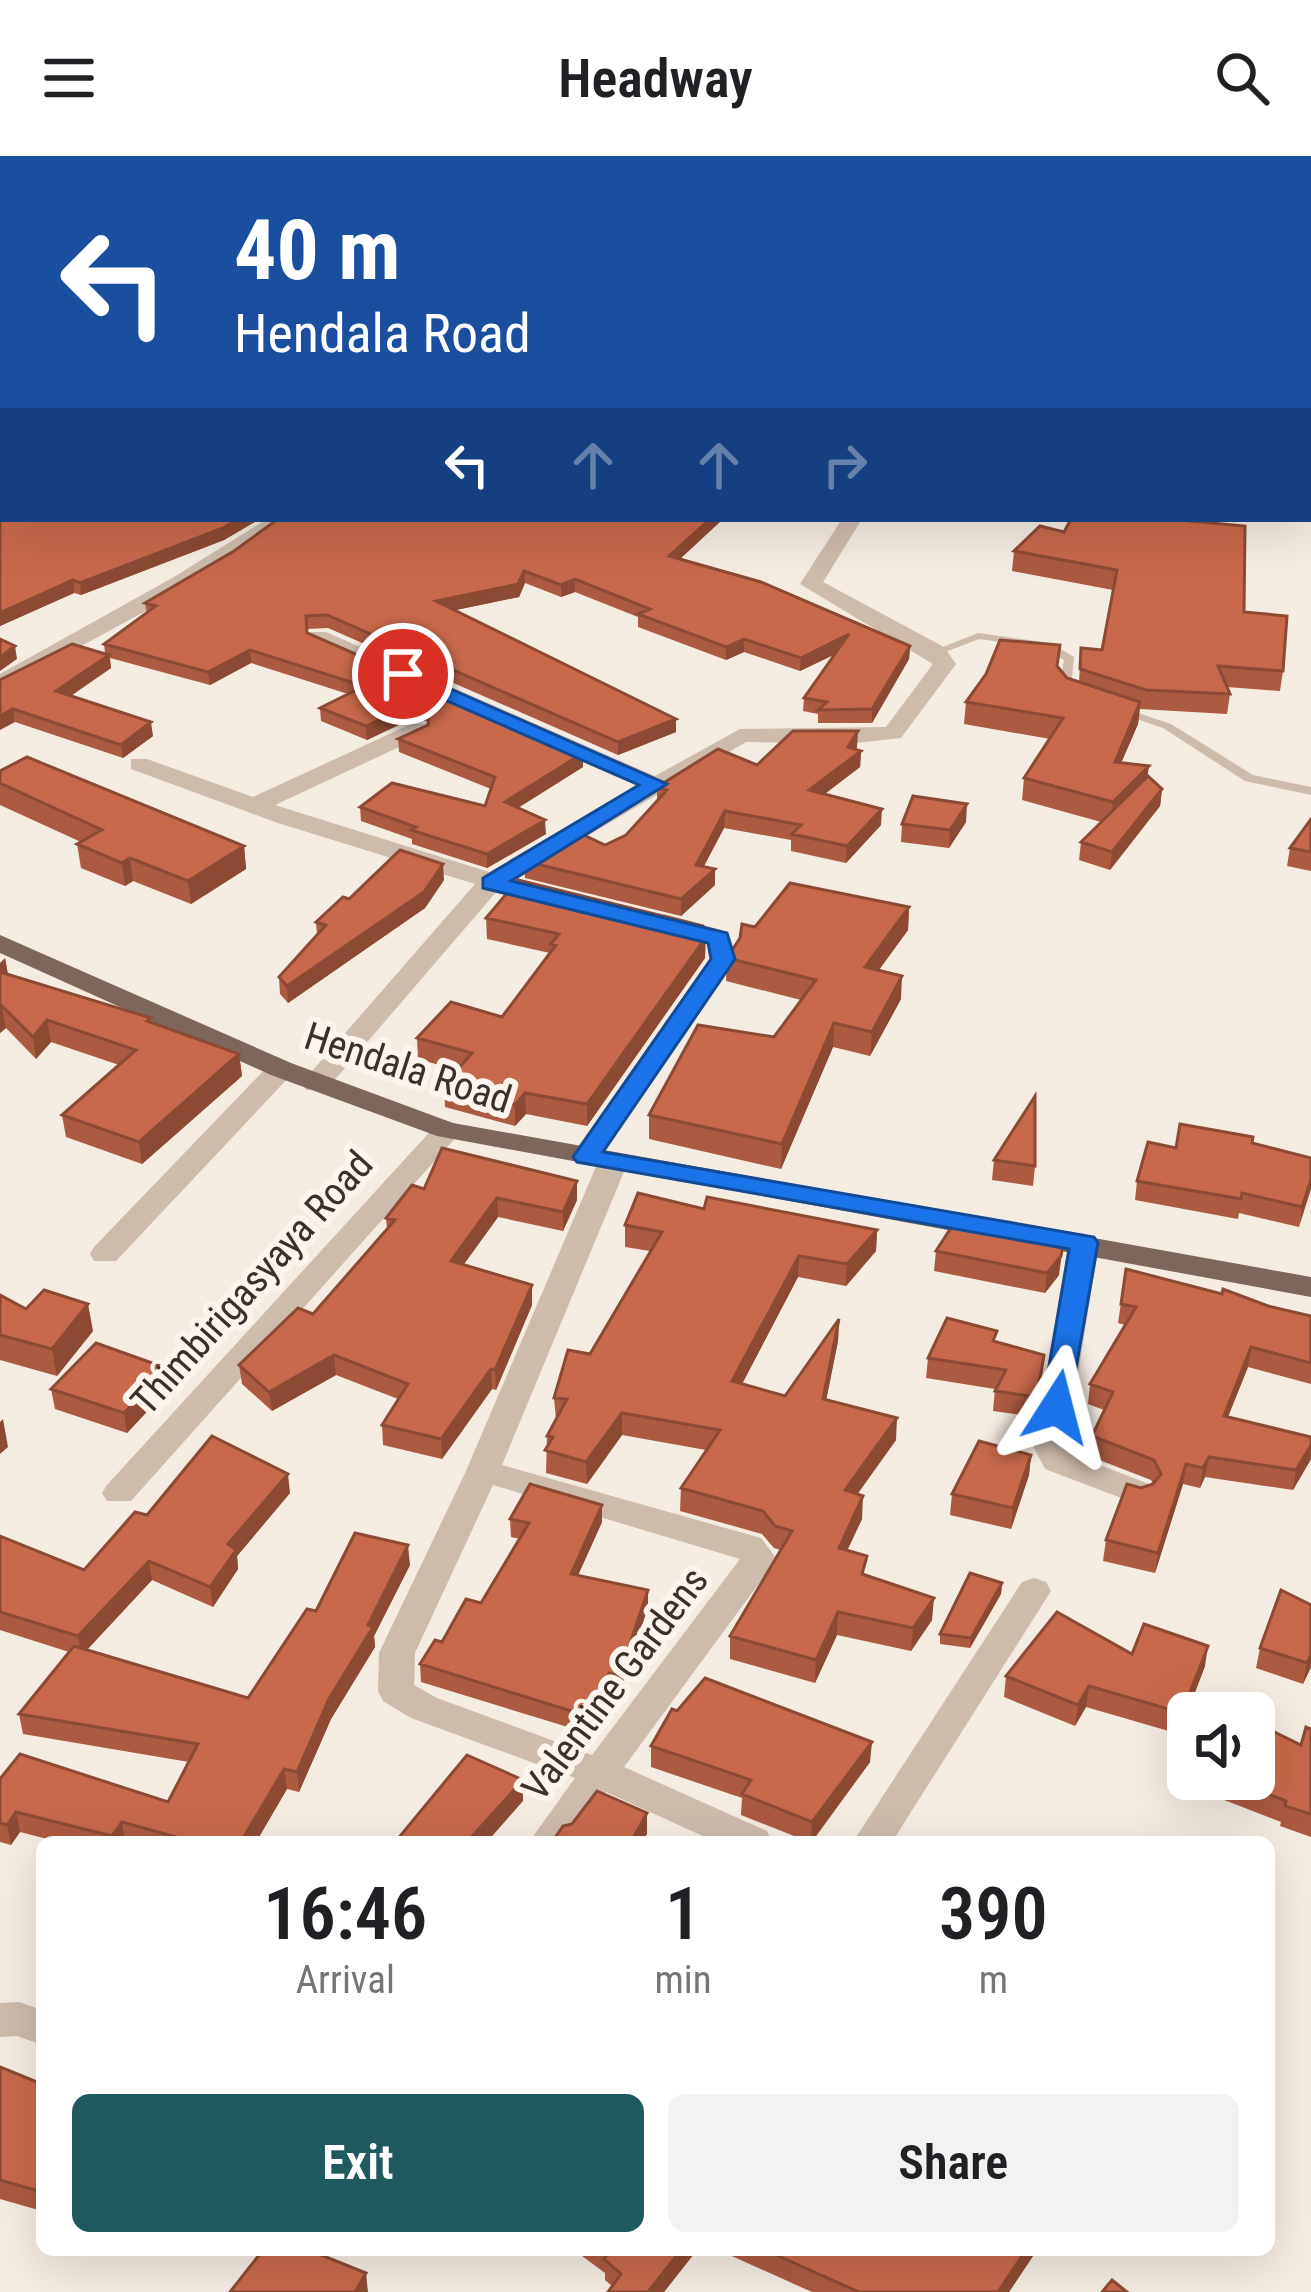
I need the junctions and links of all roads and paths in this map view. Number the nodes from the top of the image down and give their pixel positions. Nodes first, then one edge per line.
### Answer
1 (276, 522) edge
2 (850, 522) edge
3 (318, 638) edge
4 (936, 652) junction
5 (0, 683) edge
6 (1094, 702) edge
7 (1117, 709) edge
8 (419, 729) edge
9 (139, 764) dead end
10 (656, 784) junction
11 (1311, 791) edge
12 (254, 806) junction
13 (491, 883) junction
14 (534, 892) edge
15 (642, 917) edge
16 (0, 943) edge
17 (281, 1070) junction
18 (316, 1084) junction
19 (447, 1130) junction
20 (600, 1159) junction
21 (1084, 1243) junction
22 (105, 1254) dead end
23 (1311, 1287) edge
24 (483, 1471) junction
25 (1137, 1492) edge
26 (119, 1493) dead end
27 (1034, 1591) dead end
28 (596, 1771) junction
29 (552, 1836) edge
30 (740, 1836) edge
31 (876, 1836) edge
32 (0, 2020) edge
33 (36, 2026) edge

1 - 5 street
2 - 4 street
3 - 10 street
4 - 6 lane
4 - 10 street
7 - 11 lane
8 - 12 street
9 - 12 street
10 - 13 street
12 - 13 street
13 - 14 street
13 - 18 street
15 - 20 street
16 - 17 main road, Hendala Road
17 - 18 main road, Hendala Road
17 - 22 street
18 - 19 main road, Hendala Road
19 - 20 main road, Hendala Road
19 - 26 street, Thimbirigasyaya Road
20 - 21 main road, Hendala Road
20 - 24 street
21 - 23 main road, Hendala Road
21 - 25 street
24 - 28 street
24 - 28 street, Valentine Gardens
27 - 31 street
28 - 29 street, Valentine Gardens
28 - 30 street
32 - 33 street

